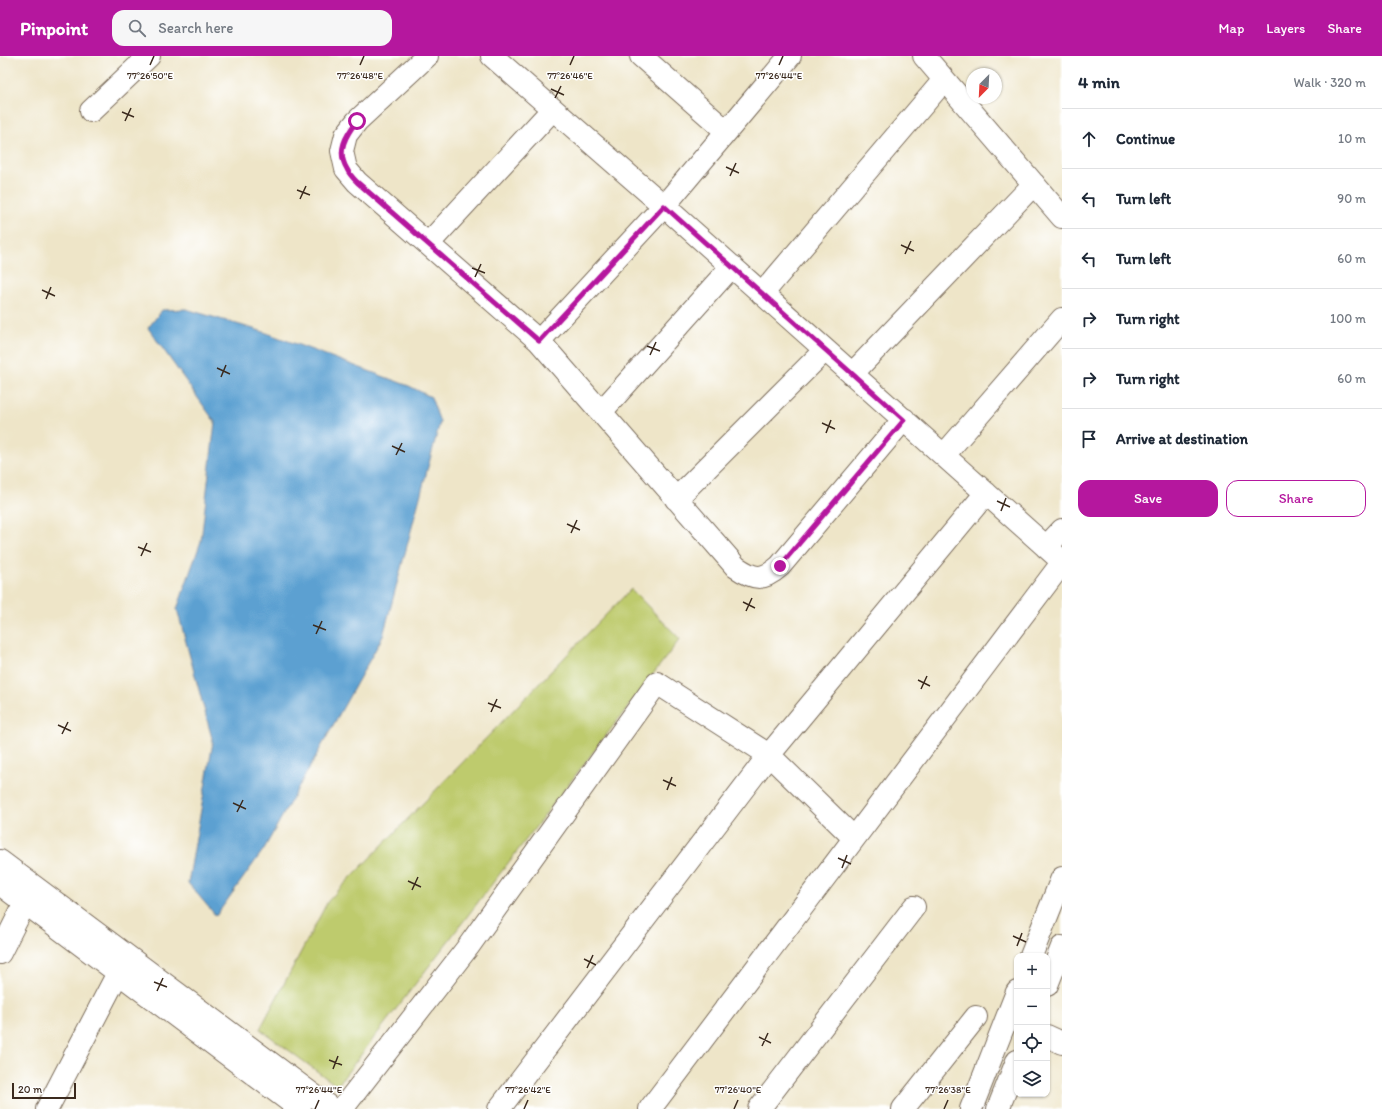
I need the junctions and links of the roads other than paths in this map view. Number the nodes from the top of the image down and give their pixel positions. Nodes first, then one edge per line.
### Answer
1 (149, 56) edge
2 (427, 56) edge
3 (492, 56) edge
4 (641, 56) edge
5 (790, 56) edge
6 (924, 56) edge
7 (944, 80) junction
8 (553, 109) junction
9 (91, 111) dead end
10 (726, 131) junction
11 (1034, 184) junction
12 (664, 206) junction
13 (1062, 217) edge
14 (428, 244) junction
15 (732, 266) junction
16 (762, 294) junction
17 (1062, 319) edge
18 (539, 341) junction
19 (825, 350) junction
20 (852, 374) junction
21 (601, 412) junction
22 (904, 420) junction
23 (944, 455) junction
24 (986, 493) junction
25 (676, 499) junction
26 (1062, 530) edge
27 (1057, 557) edge
28 (769, 755) junction
29 (854, 838) junction
30 (0, 861) edge
31 (1062, 878) edge
32 (0, 884) edge
33 (26, 903) junction
34 (914, 907) dead end
35 (1062, 947) edge
36 (0, 953) edge
37 (1032, 953) edge
38 (118, 973) junction
39 (1050, 977) edge
40 (1014, 1000) edge
41 (976, 1017) dead end
42 (1050, 1037) edge
43 (1062, 1043) edge
44 (1014, 1069) edge
45 (47, 1109) edge
46 (300, 1109) edge
47 (332, 1109) edge
48 (342, 1109) edge
49 (499, 1109) edge
50 (650, 1109) edge
51 (759, 1109) edge
52 (903, 1109) edge
53 (971, 1109) edge
54 (998, 1109) edge

1 - 9 street
2 - 14 street
3 - 8 street
4 - 10 street
5 - 10 street
6 - 7 street
7 - 11 street
7 - 16 street
8 - 12 street
8 - 14 street
10 - 12 street
11 - 13 street
11 - 20 street
12 - 15 street
12 - 18 street
14 - 18 street
15 - 16 street
15 - 21 street
16 - 19 street
17 - 23 street
18 - 21 street
19 - 20 street
19 - 25 street
20 - 22 street
21 - 25 street
22 - 23 street
22 - 25 street
23 - 24 street
24 - 27 street
24 - 28 street
26 - 27 street
27 - 29 street
28 - 29 street
28 - 48 street
28 - 49 street
29 - 50 street
30 - 47 street
31 - 37 street
32 - 33 street
33 - 36 street
33 - 38 street
34 - 51 street
35 - 39 street
38 - 45 street
38 - 46 street
40 - 53 street
41 - 52 street
42 - 43 street
44 - 54 street

